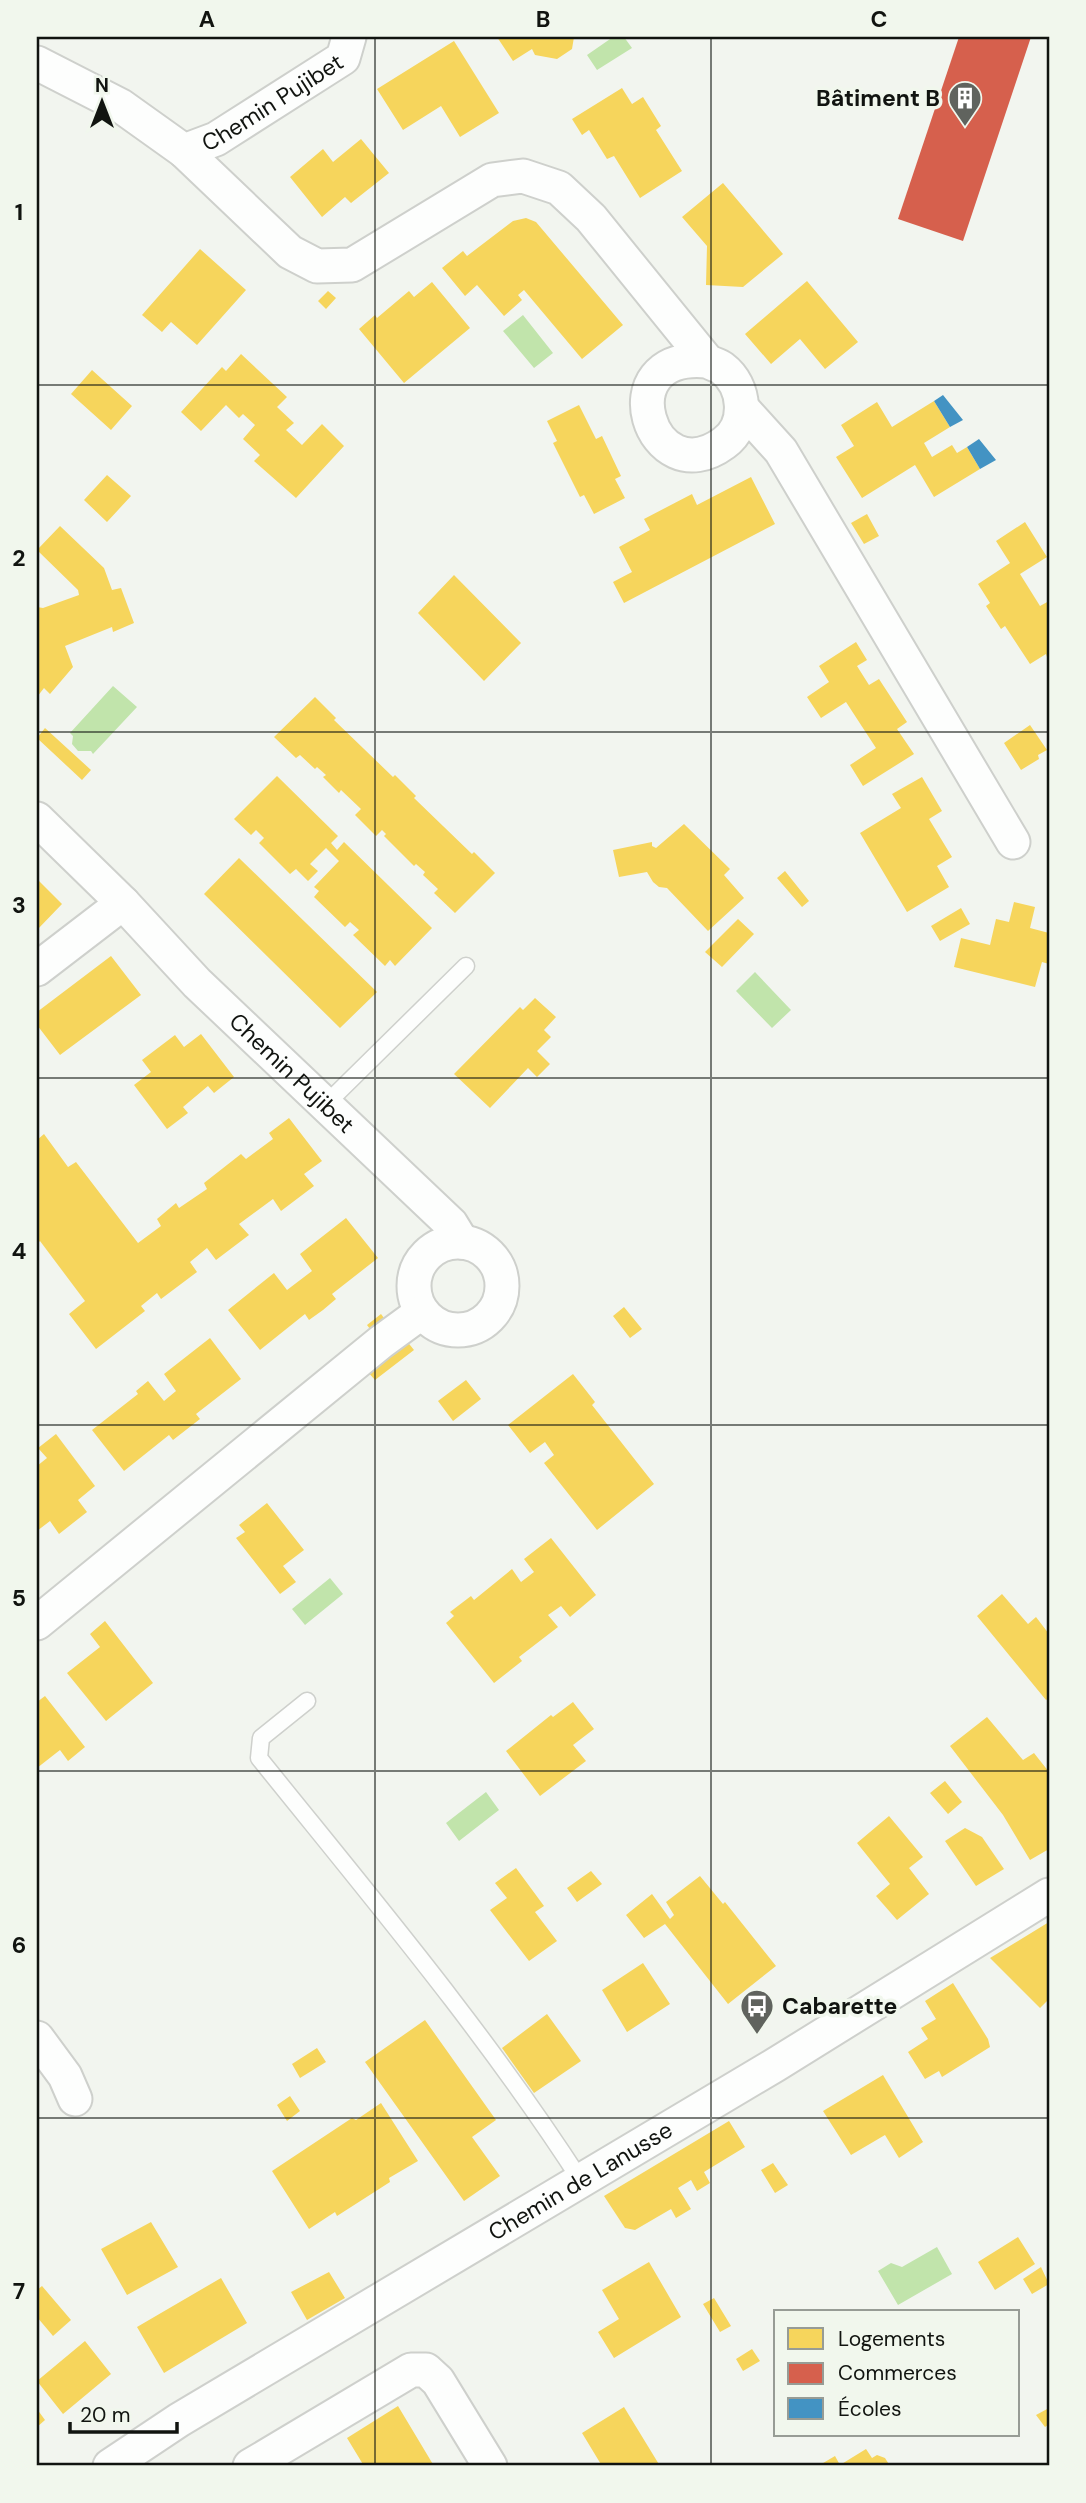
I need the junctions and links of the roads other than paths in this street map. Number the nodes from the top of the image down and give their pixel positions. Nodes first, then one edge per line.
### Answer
1 (349, 37) edge
2 (37, 63) edge
3 (184, 151) junction
4 (707, 362) junction
5 (742, 408) junction
6 (37, 819) edge
7 (1013, 842) dead end
8 (123, 903) junction
9 (466, 966) dead end
10 (37, 969) edge
11 (325, 1105) junction
12 (462, 1242) junction
13 (422, 1312) junction
14 (37, 1623) edge
15 (307, 1701) dead end
16 (1049, 1895) edge
17 (37, 2038) edge
18 (75, 2099) dead end
19 (581, 2181) junction
20 (110, 2466) edge
21 (250, 2466) edge
22 (490, 2466) edge

1 - 3 street, Chemin Pujibet
2 - 3 street, Chemin Pujibet
3 - 4 street
4 - 5 street
4 - 5 street
5 - 7 street
6 - 8 street, Chemin Pujibet
8 - 10 street
8 - 11 street, Chemin Pujibet
9 - 11 lane
11 - 12 street, Chemin Pujibet
12 - 13 street
12 - 13 street, Chemin Pujibet
13 - 14 street
15 - 19 lane
16 - 19 street, Chemin de Lanusse
17 - 18 street
19 - 20 street, Chemin de Lanusse
21 - 22 street

